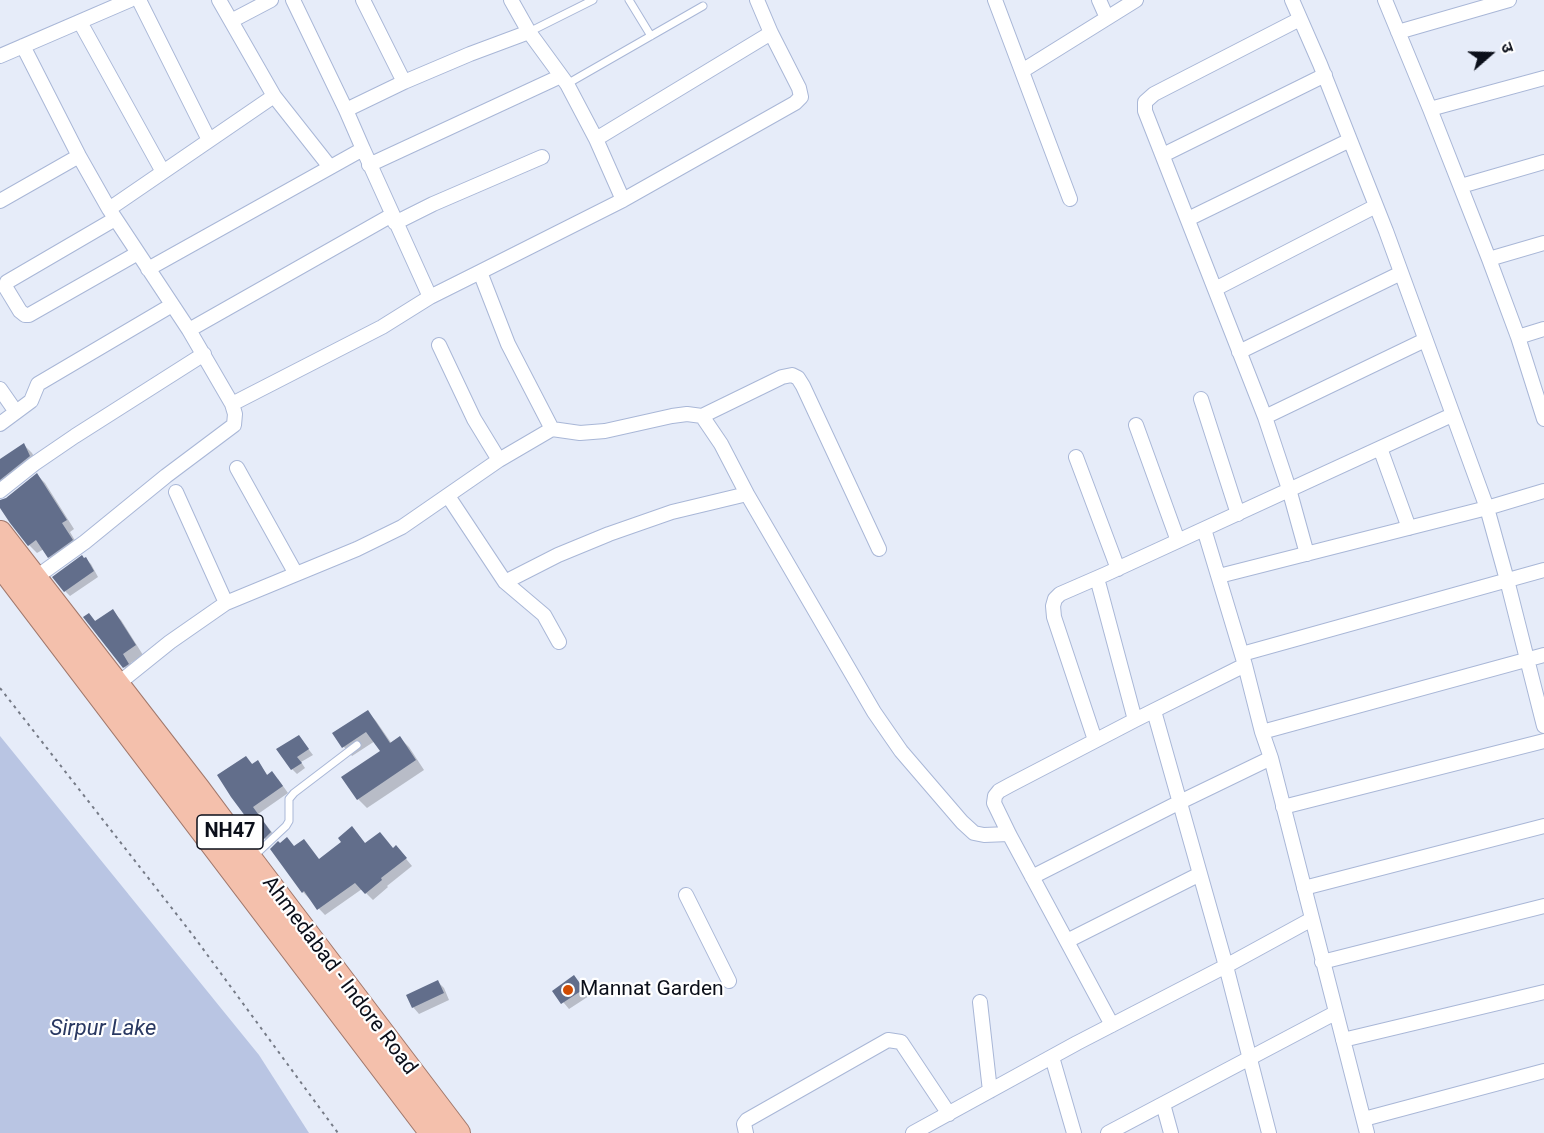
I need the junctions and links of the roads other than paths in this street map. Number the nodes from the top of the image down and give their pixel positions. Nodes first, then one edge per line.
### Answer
1 (130, 0) edge
2 (139, 0) edge
3 (219, 0) edge
4 (271, 0) edge
5 (293, 0) edge
6 (363, 0) edge
7 (511, 0) edge
8 (594, 0) edge
9 (629, 0) edge
10 (757, 0) edge
11 (995, 0) edge
12 (1099, 0) edge
13 (1136, 0) edge
14 (1292, 0) edge
15 (1384, 0) edge
16 (1509, 0) edge
17 (704, 6) dead end
18 (1107, 18) junction
19 (1300, 19) junction
20 (231, 21) junction
21 (80, 22) junction
22 (529, 32) junction
23 (1398, 32) junction
24 (771, 33) junction
25 (651, 36) junction
26 (23, 46) junction
27 (0, 56) edge
28 (1022, 71) junction
29 (1324, 75) junction
30 (1544, 78) edge
31 (564, 80) junction
32 (404, 82) junction
33 (274, 96) junction
34 (1430, 109) junction
35 (346, 110) junction
36 (596, 139) junction
37 (209, 140) junction
38 (1350, 140) junction
39 (363, 149) junction
40 (1163, 155) junction
41 (79, 156) junction
42 (542, 157) dead end
43 (1544, 162) edge
44 (369, 165) junction
45 (330, 167) junction
46 (163, 172) junction
47 (1461, 186) junction
48 (1070, 199) dead end
49 (623, 200) junction
50 (0, 201) edge
51 (1376, 206) junction
52 (112, 214) junction
53 (394, 219) junction
54 (1188, 219) junction
55 (1544, 243) edge
56 (138, 253) junction
57 (1489, 259) junction
58 (148, 269) junction
59 (480, 272) junction
60 (1401, 273) junction
61 (1215, 289) junction
62 (430, 297) junction
63 (172, 305) junction
64 (1544, 329) edge
65 (189, 330) junction
66 (1518, 337) junction
67 (1425, 340) junction
68 (439, 345) dead end
69 (1239, 352) junction
70 (204, 354) junction
71 (0, 389) edge
72 (1201, 399) dead end
73 (232, 404) junction
74 (16, 412) junction
75 (1543, 413) edge
76 (1452, 415) junction
77 (702, 416) junction
78 (1265, 417) junction
79 (0, 424) edge
80 (1136, 425) dead end
81 (552, 429) junction
82 (1380, 448) junction
83 (1076, 457) dead end
84 (499, 460) junction
85 (237, 468) dead end
86 (1289, 489) junction
87 (0, 491) edge
88 (1544, 491) edge
89 (177, 492) dead end
90 (747, 494) junction
91 (448, 496) junction
92 (1487, 508) junction
93 (1238, 514) junction
94 (1409, 528) junction
95 (1204, 529) junction
96 (0, 533) edge
97 (1178, 541) junction
98 (879, 549) dead end
99 (1307, 554) junction
100 (0, 564) edge
101 (1118, 569) junction
102 (1544, 570) edge
103 (296, 574) junction
104 (1219, 576) junction
105 (35, 578) junction
106 (1097, 578) junction
107 (1507, 580) junction
108 (505, 582) junction
109 (226, 603) junction
110 (559, 642) dead end
111 (1544, 655) edge
112 (1527, 659) junction
113 (1244, 660) junction
114 (109, 691) junction
115 (1154, 711) junction
116 (1135, 720) junction
117 (1544, 726) edge
118 (1262, 732) junction
119 (1095, 740) junction
120 (1544, 741) edge
121 (357, 745) dead end
122 (1271, 758) junction
123 (1180, 802) junction
124 (1283, 807) junction
125 (1544, 826) edge
126 (1009, 834) junction
127 (250, 859) junction
128 (1200, 874) junction
129 (1032, 877) junction
130 (1304, 888) junction
131 (686, 895) dead end
132 (1544, 906) edge
133 (1312, 919) junction
134 (1067, 942) junction
135 (1323, 962) junction
136 (1226, 966) junction
137 (729, 981) dead end
138 (1544, 992) edge
139 (980, 1002) dead end
140 (1335, 1012) junction
141 (1112, 1025) junction
142 (1343, 1040) junction
143 (1052, 1057) junction
144 (1250, 1058) junction
145 (1544, 1071) edge
146 (990, 1091) junction
147 (1163, 1104) junction
148 (949, 1114) junction
149 (1366, 1126) edge
150 (432, 1133) edge
151 (458, 1133) edge
152 (746, 1133) edge
153 (913, 1133) edge
154 (1074, 1133) edge
155 (1108, 1133) edge
156 (1171, 1133) edge
157 (1269, 1133) edge

1 - 21 street
2 - 37 street
3 - 20 street
4 - 20 street
5 - 35 street
6 - 32 street
7 - 22 street
8 - 22 lane
9 - 25 lane
10 - 24 street
11 - 28 street
12 - 18 street
13 - 18 street
14 - 19 street
15 - 23 street
16 - 23 street
17 - 25 lane
18 - 28 street
19 - 29 street
19 - 40 street
20 - 33 street
21 - 26 street
21 - 46 street
22 - 31 street
22 - 32 street
23 - 34 street
24 - 36 street
24 - 49 street
25 - 31 lane
26 - 27 street
26 - 41 street
28 - 48 street
29 - 38 street
29 - 40 street
30 - 34 street
31 - 36 street
31 - 44 street
32 - 35 street
33 - 37 street
33 - 45 street
34 - 47 street
35 - 39 street
36 - 49 street
37 - 46 street
38 - 51 street
38 - 54 street
39 - 44 street
39 - 45 street
40 - 54 street
41 - 50 street
41 - 52 street
42 - 53 street
43 - 47 street
44 - 53 street
45 - 58 street
46 - 52 street
47 - 57 street
49 - 59 street
51 - 60 street
51 - 61 street
52 - 56 street
52 - 56 street
53 - 62 street
53 - 65 street
54 - 61 street
55 - 57 street
56 - 58 street
57 - 66 street
58 - 63 street
59 - 62 street
59 - 81 street
60 - 67 street
60 - 69 street
61 - 69 street
62 - 73 street
63 - 65 street
63 - 74 street
64 - 66 street
65 - 70 street
66 - 75 street
67 - 76 street
67 - 78 street
68 - 84 street
69 - 78 street
70 - 73 street
70 - 87 street
71 - 74 street
72 - 93 street
73 - 105 street
74 - 79 street
76 - 82 street
76 - 92 street
77 - 81 street
77 - 90 street
77 - 98 street
78 - 86 street
80 - 97 street
81 - 84 street
82 - 86 street
82 - 94 street
83 - 101 street
84 - 91 street
85 - 103 street
86 - 93 street
86 - 99 street
88 - 92 street
89 - 109 street
90 - 108 street
90 - 126 street
91 - 103 street
91 - 108 street
92 - 94 street
92 - 107 street
93 - 95 street
94 - 99 street
95 - 97 street
95 - 104 street
96 - 105 highway, Ahmedabad - Indore Road / NH47
97 - 101 street
99 - 104 street
100 - 114 highway, Ahmedabad - Indore Road / NH47
101 - 106 street
102 - 107 street
103 - 109 street
104 - 113 street
105 - 114 highway, Ahmedabad - Indore Road / NH47
106 - 116 street
106 - 119 street
107 - 112 street
107 - 113 street
108 - 110 street
109 - 114 street
111 - 112 street
112 - 117 street
112 - 118 street
113 - 115 street
113 - 118 street
114 - 127 highway, Ahmedabad - Indore Road / NH47
114 - 150 highway, Ahmedabad - Indore Road / NH47
115 - 116 street
115 - 123 street
116 - 119 street
118 - 122 street
119 - 126 street
120 - 124 street
121 - 127 lane
122 - 123 street
122 - 124 street
123 - 128 street
123 - 129 street
124 - 130 street
125 - 130 street
126 - 129 street
127 - 151 highway, Ahmedabad - Indore Road / NH47
128 - 134 street
128 - 136 street
129 - 134 street
130 - 133 street
131 - 137 street
132 - 135 street
133 - 135 street
133 - 136 street
134 - 141 street
135 - 140 street
136 - 141 street
136 - 144 street
138 - 142 street
139 - 146 street
140 - 142 street
140 - 144 street
141 - 143 street
142 - 149 street
143 - 146 street
143 - 154 street
144 - 147 street
144 - 157 street
145 - 149 street
146 - 148 street
147 - 155 street
147 - 156 street
148 - 152 street
148 - 153 street

